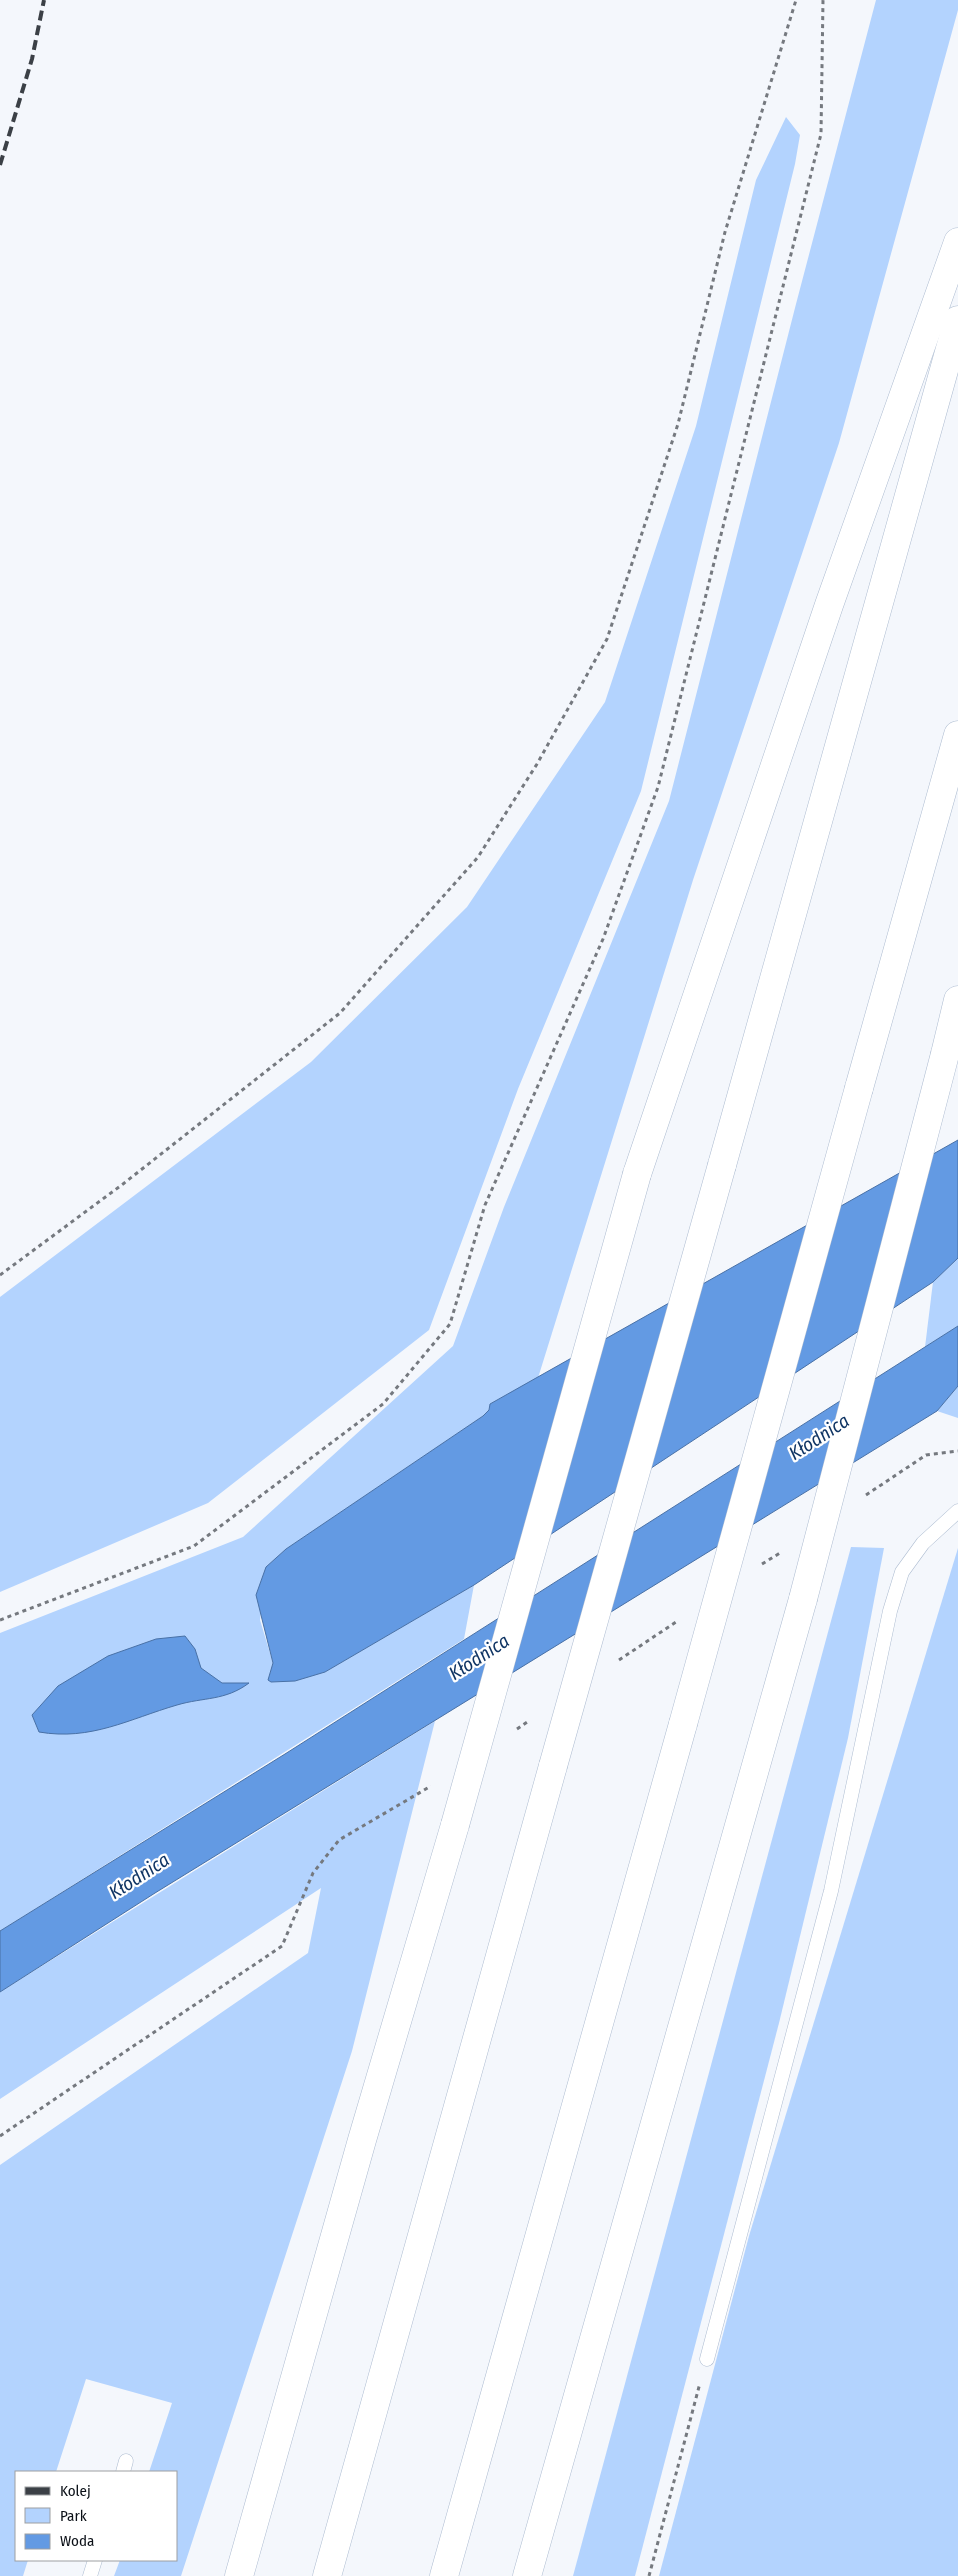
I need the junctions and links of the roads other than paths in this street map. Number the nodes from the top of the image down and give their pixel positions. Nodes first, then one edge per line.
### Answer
1 (958, 242) edge
2 (958, 320) edge
3 (958, 735) edge
4 (958, 1000) edge
5 (958, 1511) edge
6 (707, 2359) road end
7 (95, 2561) edge
8 (90, 2576) edge
9 (239, 2576) edge
10 (327, 2576) edge
11 (444, 2576) edge
12 (527, 2576) edge

1 - 9 highway, bridge
2 - 10 highway, bridge
3 - 11 highway, bridge
4 - 12 highway, bridge
5 - 6 lane
7 - 8 lane

